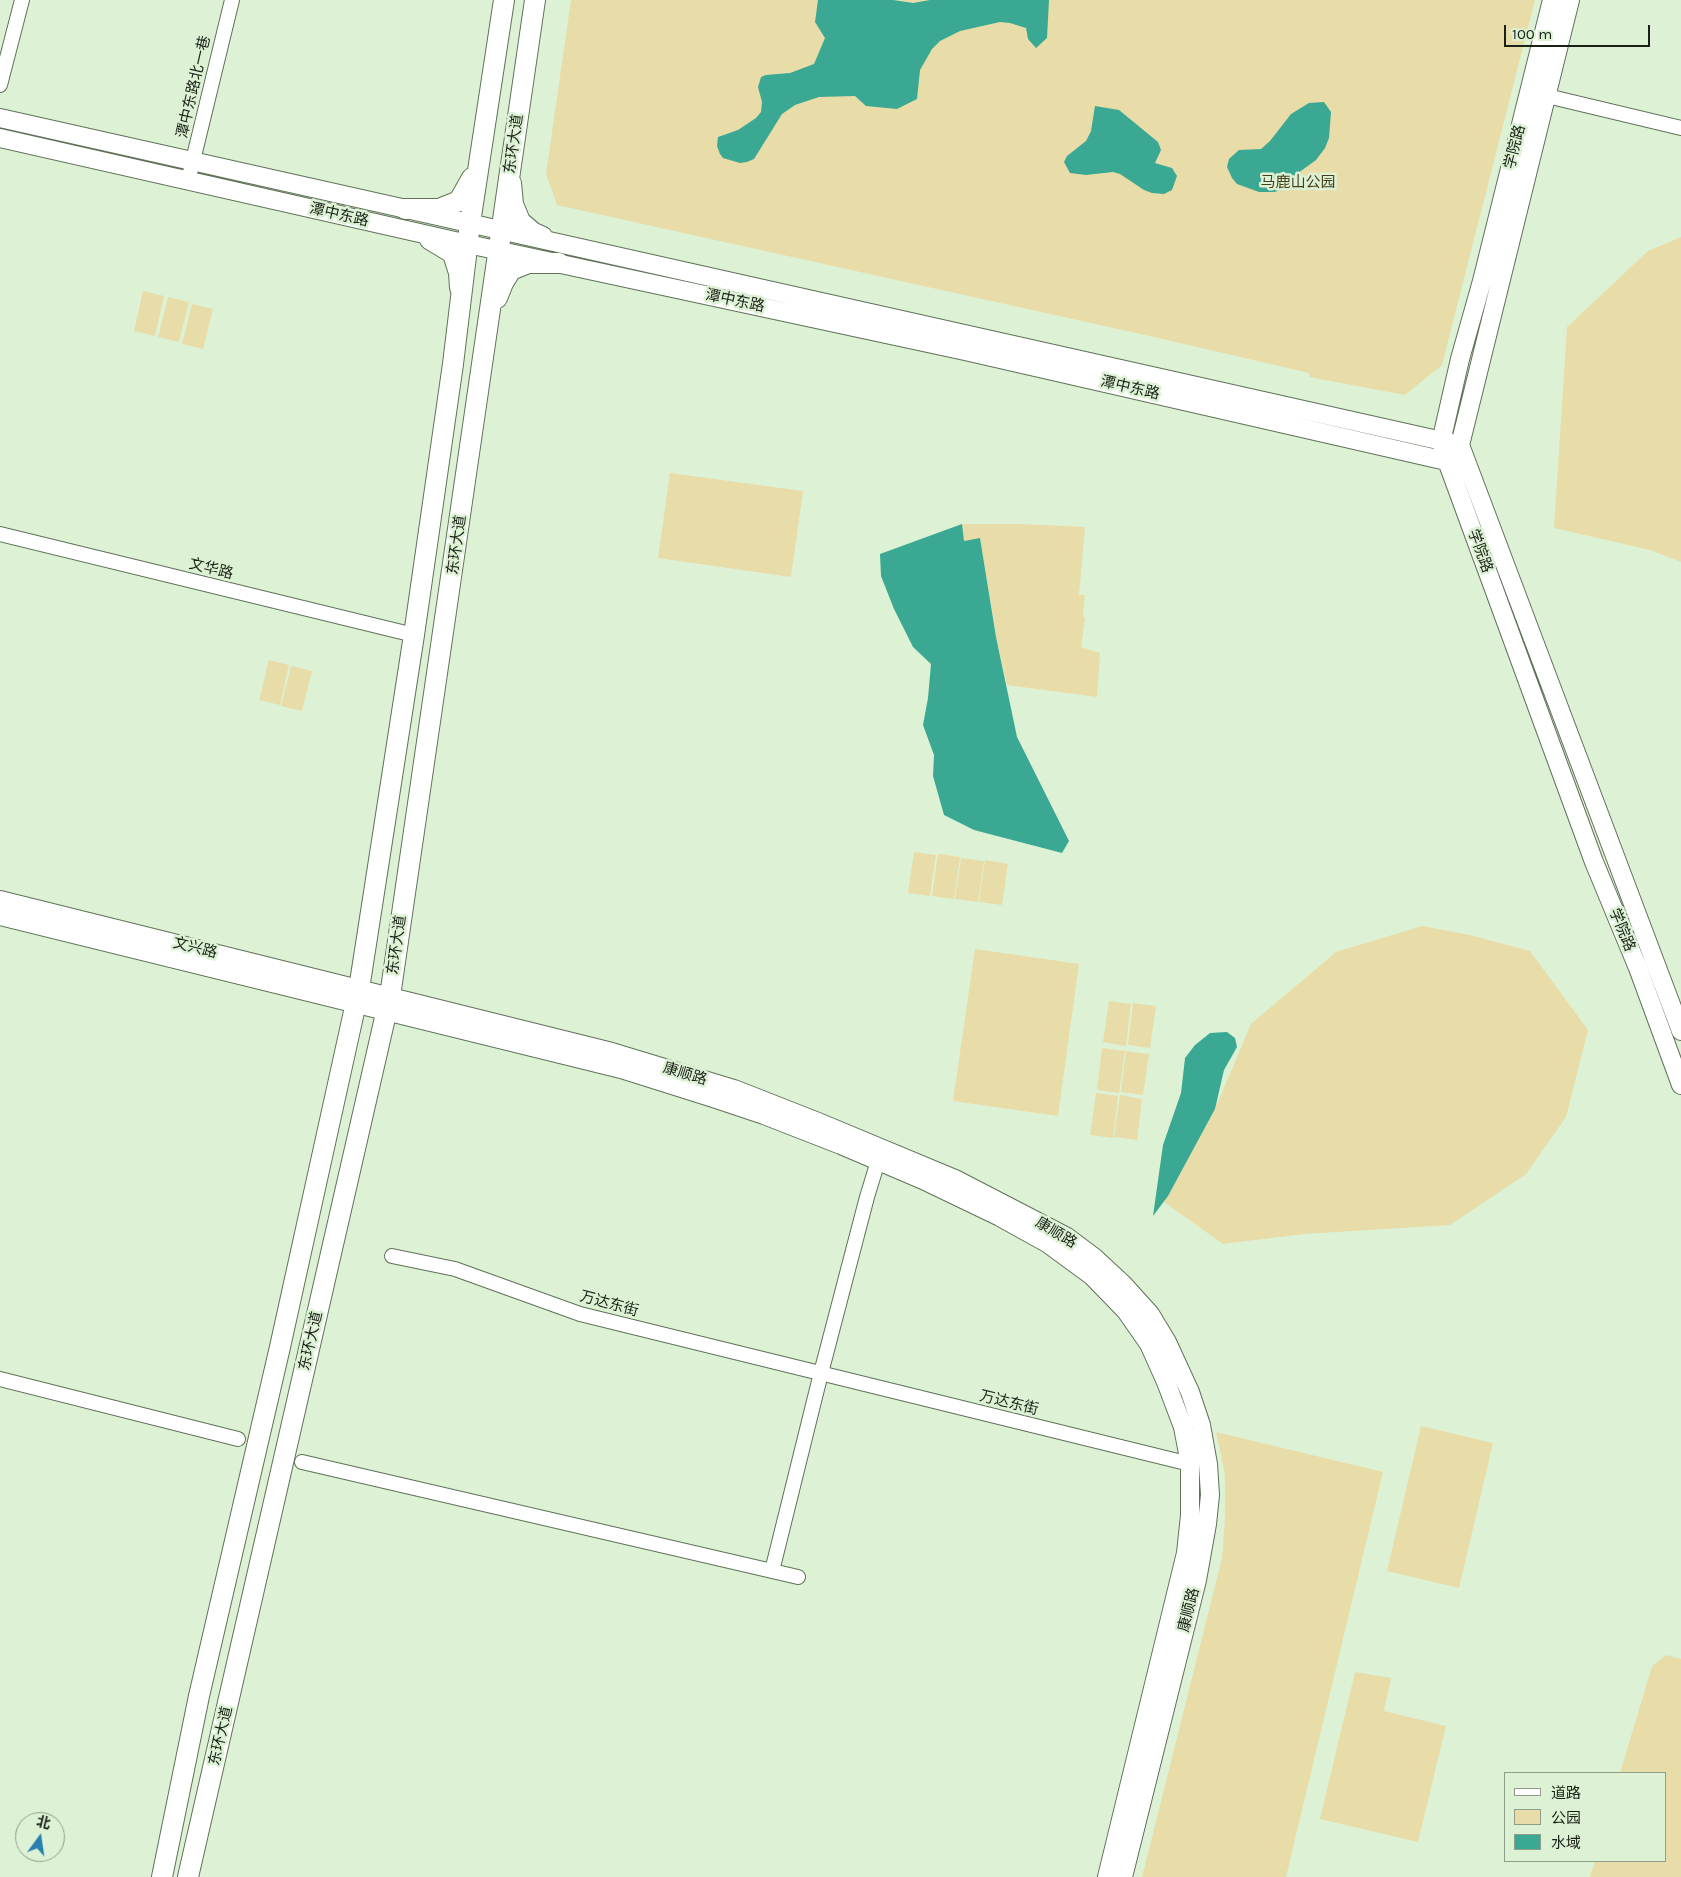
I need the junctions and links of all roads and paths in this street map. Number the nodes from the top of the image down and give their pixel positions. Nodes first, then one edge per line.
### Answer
1 (22, 0) edge
2 (232, 0) edge
3 (504, 0) edge
4 (535, 0) edge
5 (1552, 0) edge
6 (1570, 0) edge
7 (0, 85) edge
8 (1547, 96) junction
9 (0, 118) edge
10 (1681, 128) edge
11 (0, 138) edge
12 (481, 152) junction
13 (193, 161) junction
14 (510, 164) junction
15 (188, 181) junction
16 (405, 209) junction
17 (470, 224) junction
18 (403, 230) junction
19 (501, 230) junction
20 (468, 244) junction
21 (499, 251) junction
22 (562, 254) junction
23 (461, 300) junction
24 (488, 323) junction
25 (1441, 442) junction
26 (1460, 445) junction
27 (1447, 461) junction
28 (1468, 466) junction
29 (0, 534) edge
30 (414, 635) junction
31 (0, 900) edge
32 (0, 916) edge
33 (358, 997) junction
34 (388, 1004) junction
35 (1681, 1031) edge
36 (1681, 1085) edge
37 (878, 1161) junction
38 (392, 1256) dead end
39 (820, 1373) junction
40 (0, 1379) edge
41 (238, 1439) dead end
42 (302, 1462) dead end
43 (1190, 1464) junction
44 (772, 1571) junction
45 (798, 1577) dead end
46 (162, 1877) edge
47 (188, 1877) edge
48 (1107, 1877) edge
49 (1123, 1877) edge

1 - 7 street
2 - 13 street, 潭中东路北一巷
3 - 12 highway, 东环大道
4 - 14 highway, 东环大道
5 - 25 main road, 学院路
6 - 8 main road, 学院路
8 - 10 street
8 - 26 main road, 学院路
9 - 13 main road, 潭中东路
11 - 15 main road, 潭中东路
12 - 16 highway
12 - 17 highway, 东环大道
13 - 15 street, 潭中东路北一巷
13 - 16 main road, 潭中东路
14 - 19 highway, 东环大道
14 - 22 main road
15 - 18 main road, 潭中东路
16 - 17 main road, 潭中东路
17 - 19 main road, 潭中东路
17 - 20 highway, 东环大道
18 - 20 main road, 潭中东路
18 - 23 main road
19 - 21 highway, 东环大道
19 - 22 main road, 潭中东路
20 - 21 main road, 潭中东路
20 - 23 highway, 东环大道
21 - 22 main road, 潭中东路
21 - 24 highway, 东环大道
22 - 24 highway
22 - 25 main road, 潭中东路
22 - 27 main road, 潭中东路
23 - 30 highway, 东环大道
24 - 34 highway, 东环大道
25 - 26 main road, 潭中东路
25 - 27 main road, 学院路
26 - 28 main road, 学院路
27 - 28 main road, 潭中东路
27 - 36 main road, 学院路
28 - 35 main road, 学院路
29 - 30 street, 文华路
30 - 33 highway, 东环大道
31 - 33 main road, 文兴路
32 - 33 main road, 文兴路
33 - 34 main road, 文兴路
33 - 46 highway, 东环大道
34 - 37 main road, 康顺路
34 - 47 highway, 东环大道
34 - 49 main road, 康顺路
37 - 39 street
37 - 43 main road, 康顺路
38 - 39 street, 万达东街
39 - 43 street, 万达东街
39 - 44 street
40 - 41 street
42 - 44 street
43 - 48 main road, 康顺路
44 - 45 street

